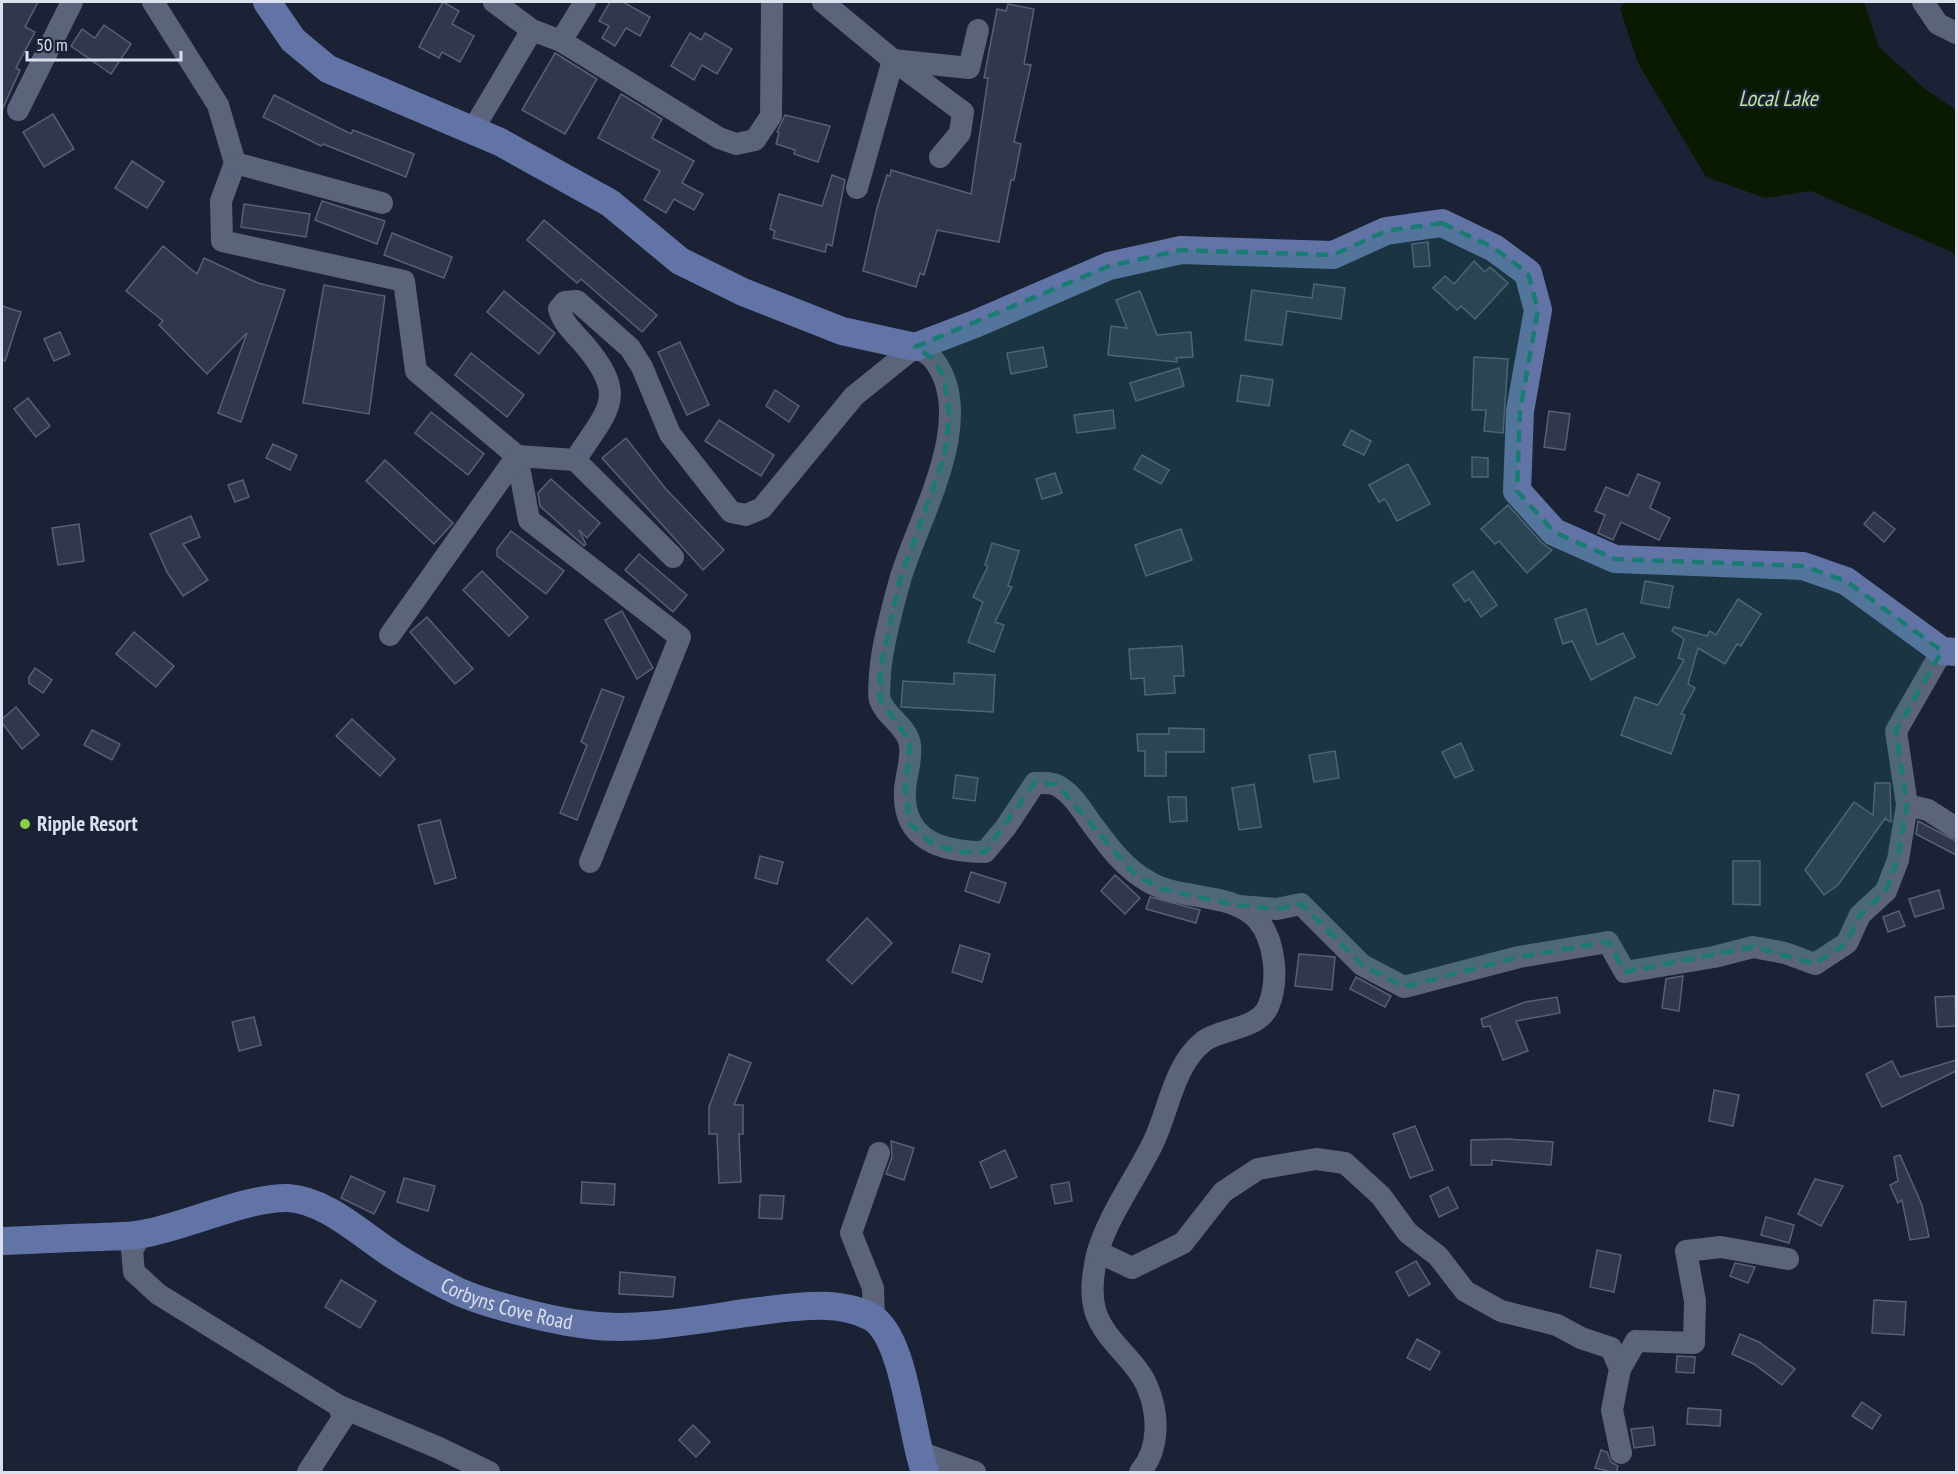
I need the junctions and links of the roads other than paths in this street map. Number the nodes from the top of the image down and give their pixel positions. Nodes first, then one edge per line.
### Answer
1 (72, 2) edge
2 (153, 2) edge
3 (267, 2) edge
4 (494, 2) edge
5 (585, 2) edge
6 (772, 2) edge
7 (823, 2) edge
8 (1923, 2) edge
9 (532, 30) junction
10 (978, 30) dead end
11 (1956, 33) edge
12 (561, 42) junction
13 (893, 60) junction
14 (18, 110) dead end
15 (472, 130) junction
16 (940, 157) dead end
17 (235, 163) junction
18 (857, 188) dead end
19 (382, 203) dead end
20 (915, 347) junction
21 (517, 456) junction
22 (575, 460) junction
23 (674, 557) dead end
24 (390, 635) dead end
25 (1949, 652) edge
26 (1907, 805) junction
27 (1956, 828) edge
28 (590, 862) dead end
29 (1235, 905) junction
30 (879, 1153) dead end
31 (141, 1235) junction
32 (2, 1241) edge
33 (1098, 1252) junction
34 (1788, 1259) dead end
35 (874, 1318) junction
36 (1620, 1369) junction
37 (339, 1406) junction
38 (1621, 1453) dead end
39 (921, 1462) edge
40 (308, 1473) edge
41 (489, 1473) edge
42 (975, 1473) edge
43 (1140, 1473) edge

1 - 14 street
2 - 17 street
3 - 15 main road
4 - 9 street
5 - 12 street
6 - 12 street
7 - 13 street
8 - 11 street
9 - 12 street
9 - 15 street
10 - 13 street
13 - 16 street
13 - 18 street
15 - 20 main road
17 - 19 street
17 - 21 street
20 - 22 street
20 - 25 main road
20 - 29 street
21 - 22 street
21 - 24 street
21 - 28 street
22 - 23 street
25 - 26 street
26 - 27 street
26 - 29 street
29 - 33 street
30 - 35 street
31 - 32 main road, Corbyns Cove Road
31 - 35 main road, Corbyns Cove Road
31 - 37 street
33 - 36 street
33 - 43 street
34 - 36 street
35 - 39 main road
36 - 38 street
37 - 40 street
37 - 41 street
39 - 42 street

